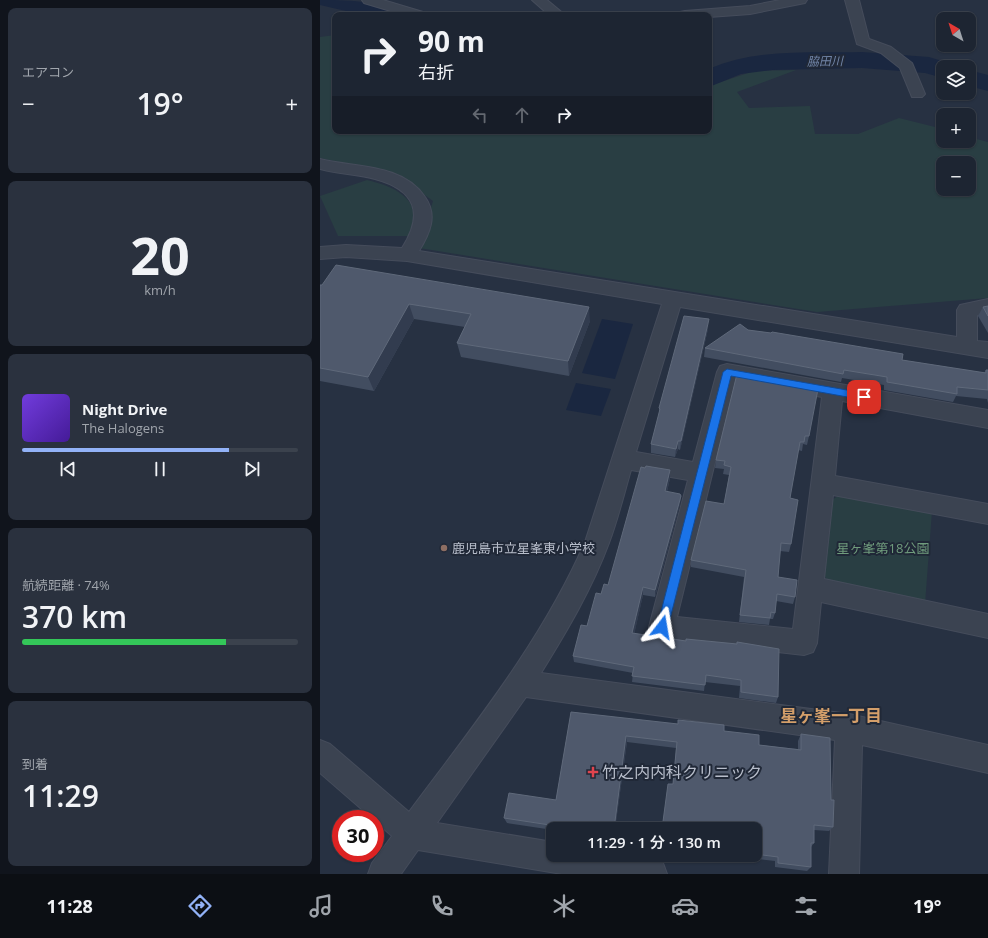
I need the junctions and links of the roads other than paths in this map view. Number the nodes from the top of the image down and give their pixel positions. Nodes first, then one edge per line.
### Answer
1 (369, 0) edge
2 (539, 0) edge
3 (800, 0) edge
4 (852, 0) edge
5 (408, 12) edge
6 (554, 12) edge
7 (712, 13) edge
8 (917, 94) dead end
9 (320, 164) edge
10 (320, 253) edge
11 (407, 255) junction
12 (673, 299) junction
13 (988, 306) edge
14 (967, 346) junction
15 (988, 350) edge
16 (833, 391) junction
17 (988, 419) edge
18 (623, 459) junction
19 (702, 473) junction
20 (823, 484) junction
21 (988, 514) edge
22 (810, 588) junction
23 (988, 626) edge
24 (519, 683) junction
25 (849, 728) junction
26 (320, 754) edge
27 (988, 759) edge
28 (412, 834) junction
29 (584, 868) edge
30 (383, 874) edge
31 (652, 874) edge
32 (844, 874) edge

1 - 5 street
2 - 6 street
3 - 7 street
4 - 8 street
9 - 11 street
10 - 11 street
11 - 12 street
12 - 14 street
12 - 18 street
13 - 14 street
14 - 15 street
16 - 17 street
16 - 19 street
16 - 20 street
18 - 19 street
18 - 24 street
19 - 22 street
20 - 21 street
20 - 22 street
22 - 23 street
24 - 25 street
24 - 28 street
25 - 27 street
25 - 32 street
26 - 28 street
28 - 29 street
28 - 30 street
29 - 31 street

